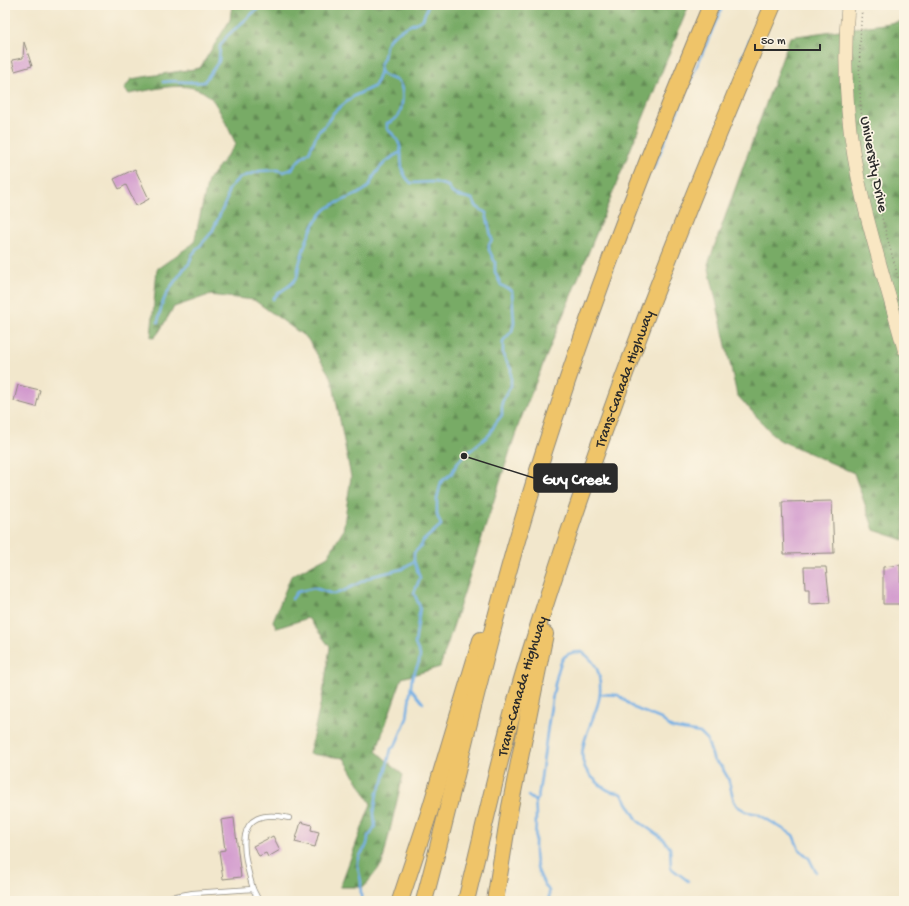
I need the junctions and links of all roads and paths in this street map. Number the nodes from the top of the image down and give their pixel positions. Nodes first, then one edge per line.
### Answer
1 (711, 5) edge
2 (773, 5) edge
3 (848, 5) edge
4 (862, 5) edge
5 (904, 299) edge
6 (904, 349) edge
7 (555, 575) junction
8 (506, 582) junction
9 (289, 818) dead end
10 (253, 889) junction
11 (159, 899) dead end
12 (259, 901) edge
13 (400, 901) edge
14 (424, 901) edge
15 (466, 901) edge
16 (494, 901) edge

1 - 8 highway
2 - 7 highway, Trans-Canada Highway
3 - 6 street, University Drive
4 - 5 path
7 - 15 highway, Trans-Canada Highway
7 - 16 highway
8 - 13 highway
8 - 14 highway
9 - 10 lane
10 - 11 lane
10 - 12 lane

